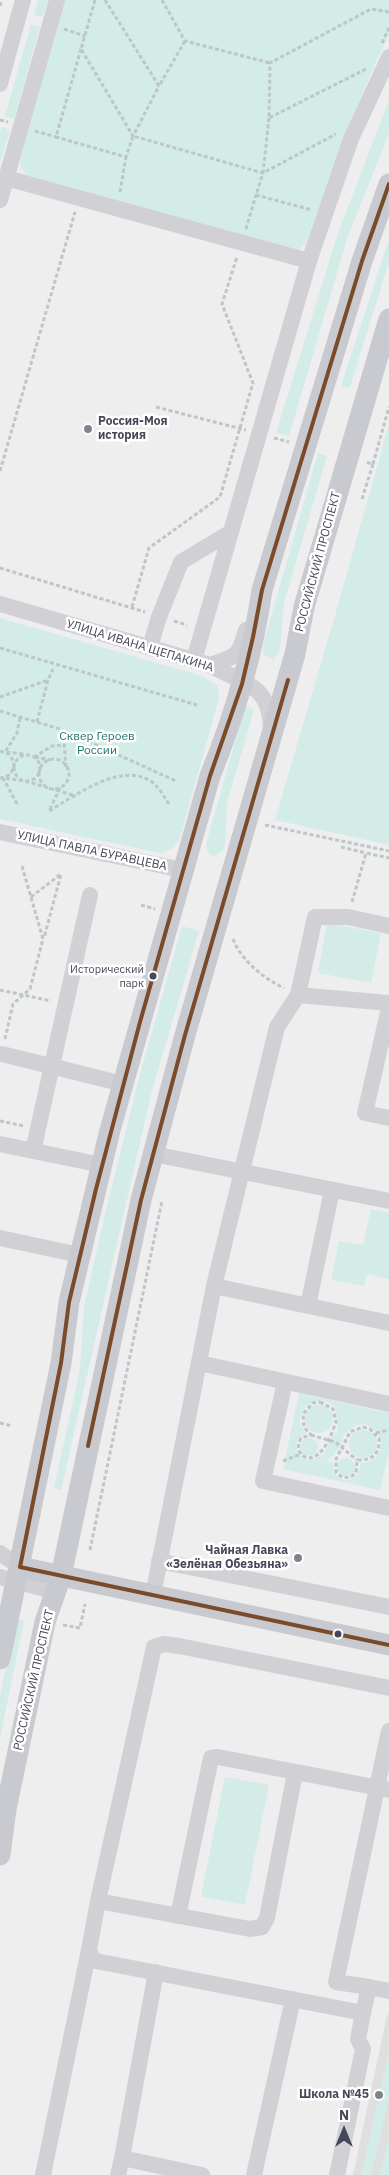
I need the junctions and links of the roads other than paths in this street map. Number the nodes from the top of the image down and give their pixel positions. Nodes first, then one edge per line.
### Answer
1 (23, 0) edge
2 (57, 0) edge
3 (384, 54) edge
4 (0, 84) edge
5 (6, 178) junction
6 (389, 184) edge
7 (0, 200) edge
8 (309, 261) junction
9 (389, 319) edge
10 (231, 532) junction
11 (262, 590) junction
12 (0, 604) edge
13 (150, 647) junction
14 (194, 660) junction
15 (210, 665) junction
16 (241, 680) junction
17 (271, 736) junction
18 (0, 832) edge
19 (183, 870) junction
20 (90, 896) dead end
21 (389, 926) edge
22 (298, 995) junction
23 (389, 1004) edge
24 (389, 1008) edge
25 (2, 1054) road end
26 (52, 1068) junction
27 (123, 1084) junction
28 (389, 1118) edge
29 (0, 1144) edge
30 (34, 1151) junction
31 (153, 1154) junction
32 (102, 1165) junction
33 (241, 1171) junction
34 (332, 1190) junction
35 (389, 1201) edge
36 (0, 1238) edge
37 (80, 1255) junction
38 (214, 1286) junction
39 (308, 1306) junction
40 (389, 1323) edge
41 (199, 1363) junction
42 (285, 1382) junction
43 (389, 1404) edge
44 (389, 1508) edge
45 (0, 1553) edge
46 (159, 1561) junction
47 (12, 1575) edge
48 (59, 1584) junction
49 (153, 1594) junction
50 (389, 1607) edge
51 (389, 1645) edge
52 (1, 1650) edge
53 (389, 1688) edge
54 (389, 1731) edge
55 (295, 1772) junction
56 (382, 1789) edge
57 (0, 1855) edge
58 (98, 1900) junction
59 (178, 1916) junction
60 (89, 1950) junction
61 (156, 1972) junction
62 (369, 1987) junction
63 (389, 1991) edge
64 (294, 1999) junction
65 (363, 2013) junction
66 (122, 2158) junction
67 (42, 2175) edge
68 (118, 2175) edge
69 (202, 2175) edge
70 (254, 2175) edge
71 (337, 2175) edge

1 - 4 street
2 - 5 street
3 - 8 street
5 - 7 street
5 - 8 street
6 - 11 main road
8 - 10 street
9 - 17 main road, РОССИЙСКИЙ ПРОСПЕКТ
10 - 13 street
10 - 14 street
11 - 15 street
11 - 16 main road
12 - 13 street, УЛИЦА ИВАНА ЩЕПАКИНА
13 - 14 street, УЛИЦА ИВАНА ЩЕПАКИНА
14 - 15 street, УЛИЦА ИВАНА ЩЕПАКИНА
15 - 16 street, УЛИЦА ИВАНА ЩЕПАКИНА
16 - 17 street, УЛИЦА ИВАНА ЩЕПАКИНА
16 - 19 main road
17 - 31 main road, РОССИЙСКИЙ ПРОСПЕКТ
18 - 19 street, УЛИЦА ПАВЛА БУРАВЦЕВА
19 - 27 main road
20 - 26 street
21 - 22 street
22 - 23 street
22 - 33 street
24 - 28 street
25 - 26 street
26 - 27 street
26 - 30 street
27 - 32 main road
29 - 30 street
30 - 32 street
31 - 33 street
31 - 48 main road, РОССИЙСКИЙ ПРОСПЕКТ
32 - 37 main road
33 - 34 street
33 - 38 street
34 - 35 street
34 - 39 street
36 - 37 street
37 - 47 main road
38 - 39 street
38 - 41 street
39 - 40 street
41 - 42 street
41 - 46 street
42 - 43 street
42 - 44 street
45 - 47 street
46 - 49 street
46 - 50 street
47 - 48 main road
47 - 52 main road
48 - 49 main road
48 - 57 main road, РОССИЙСКИЙ ПРОСПЕКТ
49 - 51 main road
53 - 58 street
54 - 56 street
55 - 56 street
55 - 59 street
55 - 59 street
56 - 62 street
58 - 59 street
58 - 60 street
60 - 61 street
60 - 67 street
61 - 64 street
61 - 66 street
62 - 63 street
62 - 65 street
64 - 65 street
64 - 70 street
65 - 71 street
66 - 68 street
66 - 69 street

